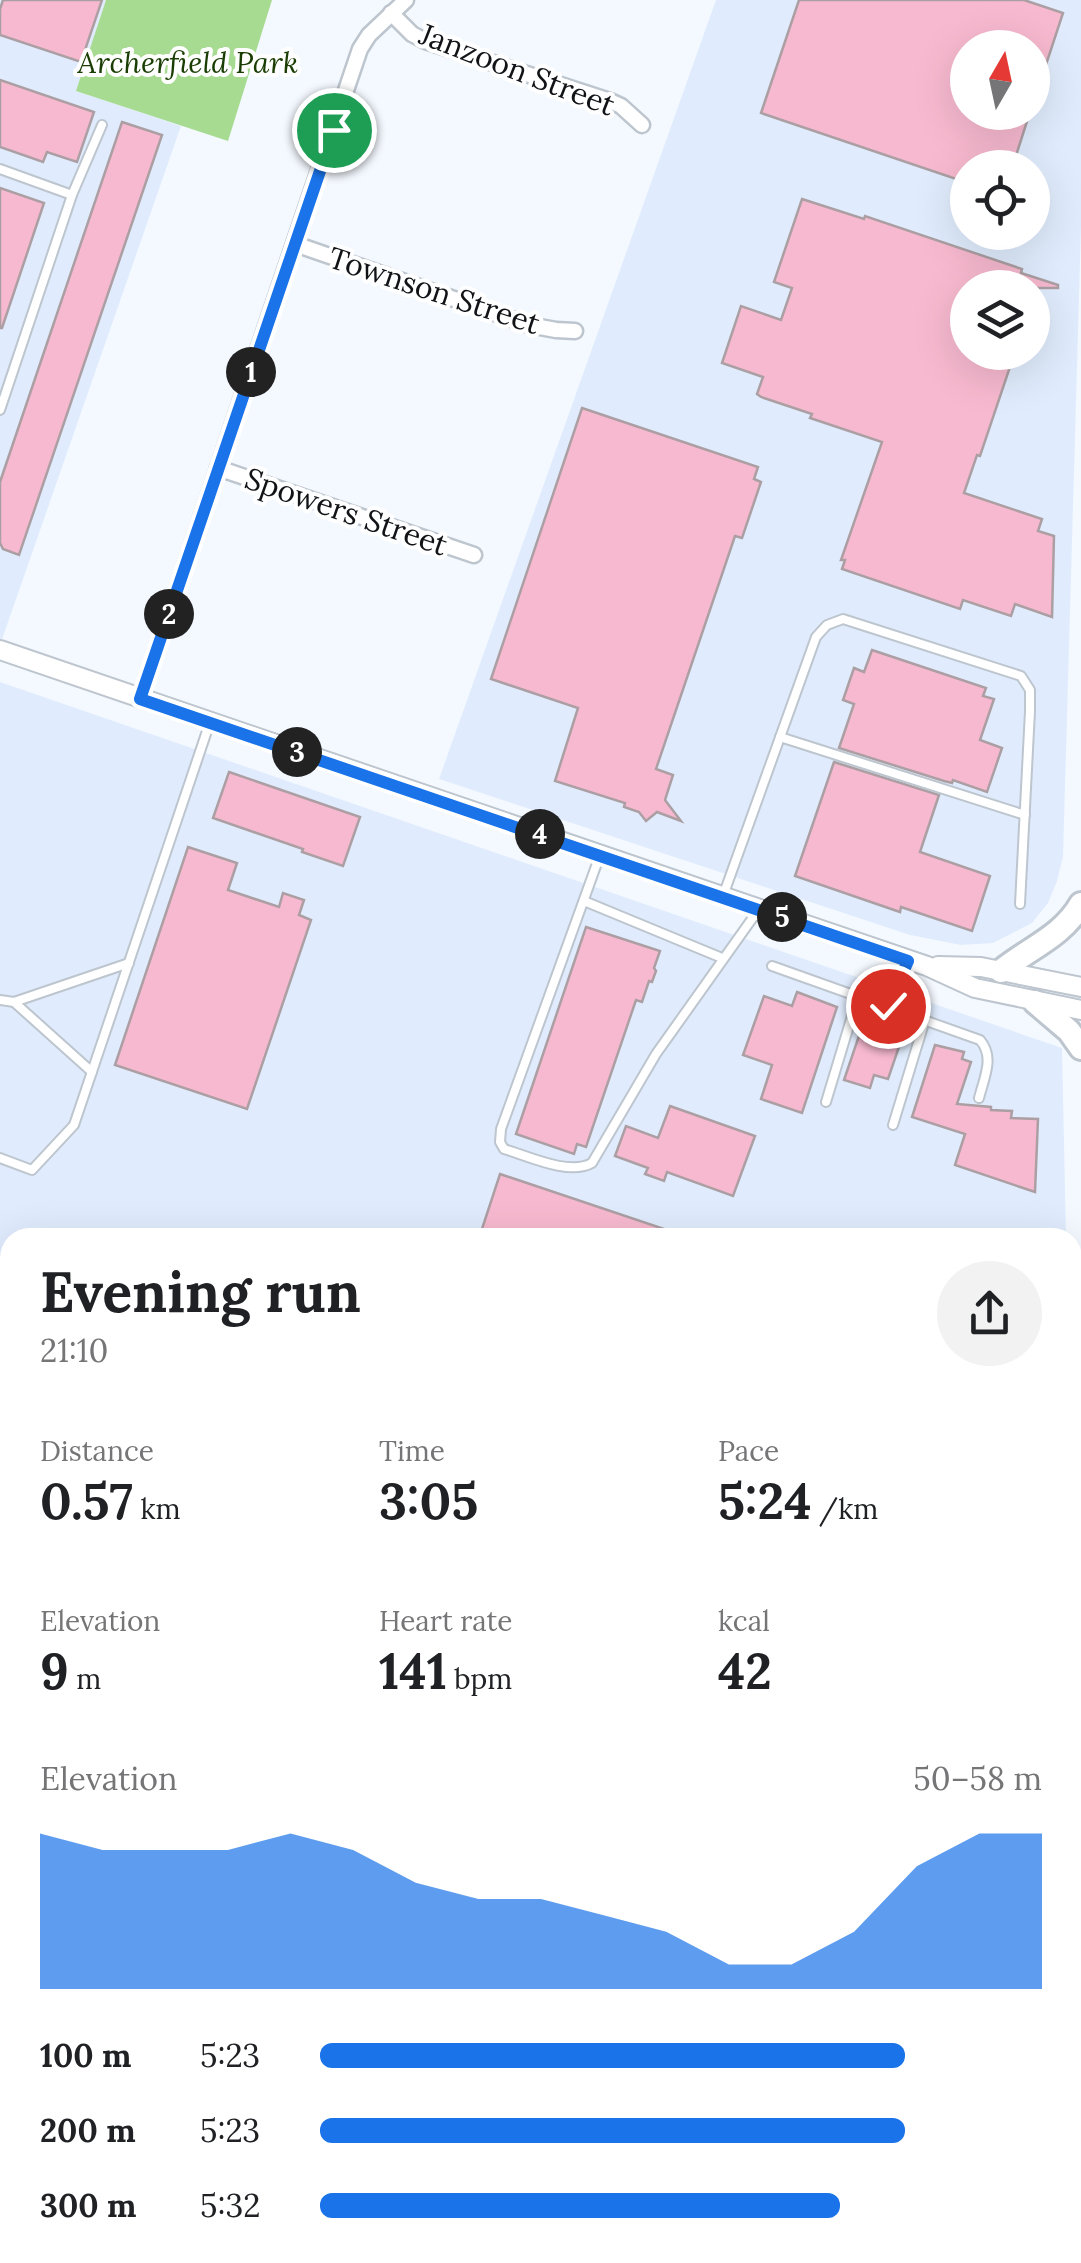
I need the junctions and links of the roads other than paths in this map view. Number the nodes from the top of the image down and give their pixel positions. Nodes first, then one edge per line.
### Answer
1 (406, 0) edge
2 (391, 14) junction
3 (102, 125) dead end
4 (642, 125) dead end
5 (0, 169) edge
6 (72, 195) junction
7 (294, 244) junction
8 (575, 331) dead end
9 (0, 410) edge
10 (218, 468) junction
11 (474, 555) dead end
12 (0, 650) edge
13 (140, 699) junction
14 (210, 722) junction
15 (780, 737) junction
16 (1025, 815) junction
17 (600, 855) junction
18 (723, 896) junction
19 (584, 901) junction
20 (1020, 904) dead end
21 (1081, 904) edge
22 (759, 909) junction
23 (722, 958) junction
24 (908, 961) junction
25 (129, 963) junction
26 (772, 966) dead end
27 (927, 966) junction
28 (1001, 970) junction
29 (1081, 987) edge
30 (858, 996) junction
31 (0, 1000) edge
32 (14, 1002) junction
33 (1035, 1002) junction
34 (888, 1006) junction
35 (1081, 1010) edge
36 (926, 1020) junction
37 (1081, 1048) edge
38 (92, 1072) junction
39 (979, 1098) dead end
40 (826, 1102) dead end
41 (893, 1125) dead end
42 (0, 1158) edge

1 - 2 street
2 - 4 street, Janzoon Street
2 - 7 street
3 - 6 lane
5 - 6 lane
6 - 9 lane
7 - 8 street, Townson Street
7 - 10 street
10 - 11 street, Spowers Street
10 - 13 street
12 - 13 street
13 - 14 street
14 - 17 street
14 - 25 lane
15 - 16 lane
15 - 16 lane
15 - 18 lane
16 - 20 lane
17 - 18 street
17 - 19 lane
18 - 22 street
19 - 23 lane
19 - 23 lane
21 - 28 highway
22 - 23 lane
22 - 24 street
24 - 27 street
24 - 34 lane
25 - 32 lane
25 - 38 lane
26 - 30 lane
27 - 28 street
27 - 33 street
28 - 29 street
30 - 34 lane
30 - 40 lane
31 - 32 lane
32 - 38 lane
33 - 35 street
33 - 37 highway
34 - 36 lane
36 - 39 lane
36 - 41 lane
38 - 42 lane

